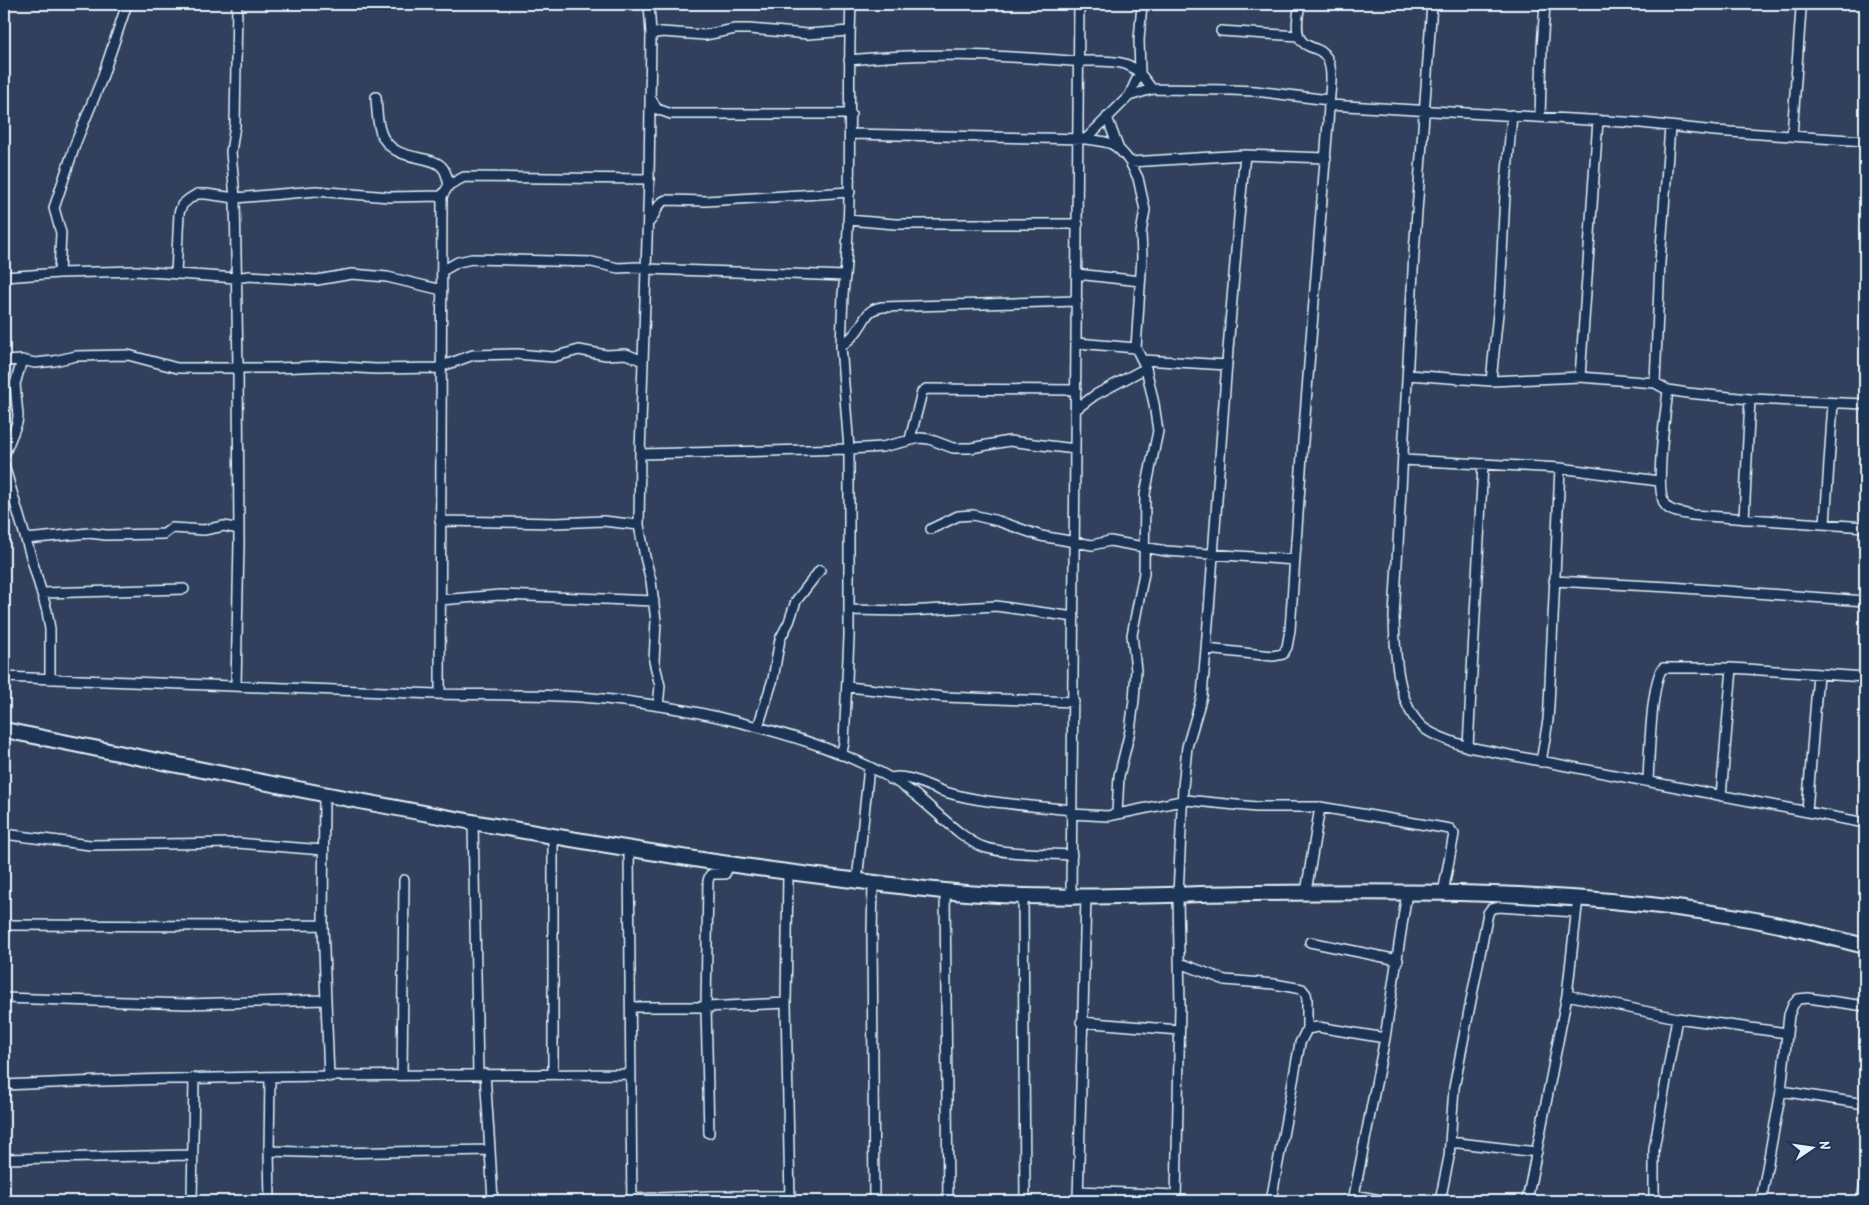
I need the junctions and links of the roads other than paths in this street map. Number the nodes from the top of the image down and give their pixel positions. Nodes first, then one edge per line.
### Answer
1 (127, 4) edge
2 (237, 4) edge
3 (649, 4) edge
4 (851, 4) edge
5 (1079, 4) edge
6 (1142, 4) edge
7 (1300, 4) edge
8 (1432, 4) edge
9 (1545, 4) edge
10 (1803, 4) edge
11 (1220, 31) dead end
12 (850, 32) junction
13 (651, 34) junction
14 (1299, 36) junction
15 (849, 60) junction
16 (1078, 61) junction
17 (1140, 72) junction
18 (1152, 89) junction
19 (1129, 96) junction
20 (376, 97) dead end
21 (650, 97) junction
22 (1329, 103) junction
23 (1425, 110) junction
24 (851, 114) junction
25 (1512, 115) junction
26 (1107, 117) junction
27 (1540, 117) junction
28 (1598, 120) junction
29 (1670, 127) junction
30 (851, 134) junction
31 (1792, 136) junction
32 (1081, 139) junction
33 (1865, 141) edge
34 (1118, 147) junction
35 (1245, 155) junction
36 (1326, 158) junction
37 (1130, 162) junction
38 (649, 179) junction
39 (449, 186) junction
40 (850, 192) junction
41 (442, 196) junction
42 (235, 198) junction
43 (848, 220) junction
44 (648, 223) junction
45 (1078, 224) junction
46 (647, 269) junction
47 (442, 271) junction
48 (59, 273) junction
49 (176, 274) junction
50 (1077, 274) junction
51 (845, 276) junction
52 (4, 277) edge
53 (236, 278) junction
54 (1140, 281) junction
55 (442, 290) junction
56 (1077, 301) junction
57 (1077, 343) junction
58 (841, 346) junction
59 (1136, 348) junction
60 (22, 360) junction
61 (4, 361) edge
62 (644, 361) junction
63 (1145, 364) junction
64 (1227, 364) junction
65 (442, 366) junction
66 (238, 367) junction
67 (1408, 375) junction
68 (1580, 377) junction
69 (1491, 381) junction
70 (1656, 383) junction
71 (1076, 390) junction
72 (1668, 390) junction
73 (1750, 399) junction
74 (1833, 403) junction
75 (1865, 404) edge
76 (1075, 410) junction
77 (910, 440) junction
78 (849, 449) junction
79 (1075, 450) junction
80 (640, 454) junction
81 (4, 455) edge
82 (1403, 460) junction
83 (1483, 464) junction
84 (4, 465) edge
85 (1560, 468) junction
86 (6, 481) edge
87 (1659, 481) junction
88 (1744, 519) junction
89 (440, 521) junction
90 (1825, 524) junction
91 (639, 525) junction
92 (1865, 527) edge
93 (239, 529) junction
94 (931, 529) dead end
95 (26, 539) junction
96 (1074, 540) junction
97 (1145, 548) junction
98 (1214, 554) junction
99 (1295, 560) junction
100 (820, 570) dead end
101 (1554, 581) junction
102 (184, 589) dead end
103 (42, 593) junction
104 (440, 600) junction
105 (654, 601) junction
106 (1865, 601) edge
107 (849, 610) junction
108 (1074, 617) junction
109 (1206, 649) junction
110 (1732, 668) junction
111 (1818, 674) junction
112 (1865, 676) edge
113 (4, 677) edge
114 (50, 679) junction
115 (236, 685) junction
116 (848, 687) junction
117 (440, 694) junction
118 (1074, 702) junction
119 (658, 706) junction
120 (758, 727) junction
121 (4, 730) edge
122 (1468, 747) junction
123 (841, 755) junction
124 (1541, 762) junction
125 (869, 767) junction
126 (890, 779) junction
127 (1648, 781) junction
128 (324, 794) junction
129 (1722, 796) junction
130 (1182, 800) junction
131 (1320, 807) junction
132 (1807, 811) junction
133 (1071, 812) junction
134 (1117, 813) junction
135 (473, 822) junction
136 (1865, 823) edge
137 (4, 834) edge
138 (553, 837) junction
139 (629, 849) junction
140 (323, 850) junction
141 (1072, 855) junction
142 (729, 865) junction
143 (788, 873) junction
144 (404, 880) dead end
145 (856, 881) junction
146 (873, 883) junction
147 (945, 891) junction
148 (1306, 892) junction
149 (1407, 892) junction
150 (1443, 893) junction
151 (1178, 894) junction
152 (1023, 896) junction
153 (1078, 896) junction
154 (1577, 905) junction
155 (4, 925) edge
156 (323, 925) junction
157 (1310, 942) dead end
158 (1865, 946) edge
159 (1398, 960) junction
160 (1180, 963) junction
161 (1567, 995) junction
162 (4, 998) edge
163 (325, 1000) junction
164 (786, 1002) junction
165 (1865, 1006) edge
166 (631, 1007) junction
167 (706, 1007) junction
168 (1678, 1018) junction
169 (1081, 1022) junction
170 (1307, 1029) junction
171 (1179, 1030) junction
172 (1787, 1032) junction
173 (1385, 1038) junction
174 (402, 1074) junction
175 (482, 1074) junction
176 (553, 1074) junction
177 (629, 1074) junction
178 (329, 1076) junction
179 (270, 1077) junction
180 (194, 1078) junction
181 (4, 1085) edge
182 (1781, 1091) junction
183 (1865, 1104) edge
184 (709, 1133) dead end
185 (1450, 1142) junction
186 (490, 1150) junction
187 (269, 1151) junction
188 (1536, 1152) junction
189 (192, 1156) junction
190 (4, 1159) edge
191 (1865, 1183) edge
192 (1078, 1191) junction
193 (1176, 1198) edge
194 (1353, 1198) edge
195 (1864, 1198) edge
196 (711, 1199) edge
197 (789, 1199) edge
198 (632, 1200) edge
199 (192, 1201) edge
200 (270, 1201) edge
201 (493, 1201) edge
202 (874, 1201) edge
203 (948, 1201) edge
204 (1025, 1201) edge
205 (1078, 1201) edge
206 (1271, 1201) edge
207 (1386, 1201) edge
208 (1440, 1201) edge
209 (1527, 1201) edge
210 (1654, 1201) edge
211 (1762, 1201) edge

1 - 48 street
2 - 42 street
3 - 13 street
4 - 12 street
5 - 16 street
6 - 17 street
7 - 14 street
8 - 23 street
9 - 27 street
10 - 31 street
11 - 14 street
12 - 13 street
12 - 15 street
13 - 21 street
14 - 22 street
15 - 16 street
15 - 24 street
16 - 17 street
16 - 32 street
17 - 18 street
17 - 19 street
18 - 19 street
18 - 22 street
19 - 26 street
20 - 39 street
21 - 24 street
21 - 38 street
22 - 23 street
22 - 36 street
23 - 25 street
23 - 67 street
24 - 30 street
25 - 27 street
25 - 69 street
26 - 32 street
26 - 34 street
27 - 28 street
28 - 29 street
28 - 68 street
29 - 31 street
29 - 70 street
30 - 32 street
30 - 40 street
31 - 33 street
32 - 34 street
32 - 45 street
34 - 37 street
35 - 36 street
35 - 37 street
35 - 64 street
36 - 99 street
37 - 54 street
38 - 39 street
38 - 44 street
39 - 41 street
40 - 43 street
40 - 44 street
41 - 42 street
41 - 47 street
42 - 49 street
42 - 53 street
43 - 45 street
43 - 51 street
44 - 46 street
45 - 50 street
46 - 47 street
46 - 51 street
46 - 62 street
47 - 55 street
48 - 49 street
48 - 52 street
49 - 53 street
50 - 54 street
50 - 56 street
51 - 58 street
53 - 55 street
53 - 66 street
54 - 59 street
55 - 65 street
56 - 57 street
56 - 58 street
57 - 59 street
57 - 71 street
58 - 78 street
59 - 63 street
60 - 61 street
60 - 66 street
60 - 81 street
62 - 65 street
62 - 80 street
63 - 64 street
63 - 76 street
63 - 97 street
64 - 98 street
65 - 66 street
65 - 89 street
66 - 93 street
67 - 69 street
67 - 82 street
68 - 69 street
68 - 70 street
70 - 72 street
71 - 76 street
71 - 77 street
72 - 73 street
72 - 87 street
73 - 74 street
73 - 88 street
74 - 75 street
74 - 90 street
76 - 79 street
77 - 78 street
77 - 79 street
78 - 80 street
78 - 107 street
79 - 96 street
80 - 91 street
82 - 83 street
82 - 122 street
83 - 85 street
83 - 122 street
84 - 86 street
85 - 87 street
85 - 101 street
86 - 95 street
87 - 88 street
88 - 90 street
89 - 91 street
89 - 104 street
90 - 92 street
91 - 105 street
93 - 95 street
93 - 115 street
94 - 96 street
95 - 103 street
96 - 97 street
96 - 108 street
97 - 98 street
97 - 134 street
98 - 99 street
98 - 109 street
99 - 109 street
100 - 120 street
101 - 106 street
101 - 124 street
102 - 103 street
103 - 114 street
104 - 105 street
104 - 117 street
105 - 119 street
107 - 108 street
107 - 116 street
108 - 118 street
109 - 130 street
110 - 111 street
110 - 127 street
110 - 129 street
111 - 112 street
111 - 132 street
113 - 114 street
114 - 115 street
115 - 117 street
116 - 118 street
116 - 123 street
117 - 119 street
118 - 133 street
119 - 120 street
120 - 123 street
121 - 128 street
122 - 124 street
123 - 125 street
124 - 127 street
125 - 126 street
125 - 145 street
126 - 133 street
126 - 141 street
127 - 129 street
128 - 135 street
128 - 140 street
129 - 132 street
130 - 131 street
130 - 134 street
130 - 151 street
131 - 148 street
131 - 150 street
132 - 136 street
133 - 134 street
133 - 141 street
135 - 138 street
135 - 175 street
137 - 140 street
138 - 139 street
138 - 176 street
139 - 142 street
139 - 166 street
140 - 156 street
141 - 153 street
142 - 143 street
142 - 167 street
143 - 145 street
143 - 164 street
144 - 174 street
145 - 146 street
146 - 147 street
146 - 202 street
147 - 152 street
147 - 203 street
148 - 149 street
148 - 151 street
149 - 150 street
149 - 159 street
150 - 154 street
151 - 153 street
151 - 160 street
152 - 153 street
152 - 204 street
153 - 169 street
154 - 158 street
154 - 161 street
154 - 185 street
155 - 156 street
156 - 163 street
157 - 159 street
159 - 173 street
160 - 170 street
160 - 171 street
161 - 168 street
161 - 188 street
162 - 163 street
163 - 178 street
164 - 167 street
164 - 197 street
165 - 172 street
166 - 167 street
166 - 177 street
167 - 184 street
168 - 172 street
168 - 210 street
169 - 171 street
169 - 192 street
170 - 173 street
170 - 206 street
171 - 193 street
172 - 182 street
173 - 194 street
174 - 175 street
174 - 178 street
175 - 176 street
175 - 186 street
176 - 177 street
177 - 198 street
178 - 179 street
179 - 180 street
179 - 187 street
180 - 181 street
180 - 189 street
182 - 183 street
182 - 211 street
185 - 188 street
185 - 208 street
186 - 187 street
186 - 201 street
187 - 200 street
188 - 209 street
189 - 190 street
189 - 199 street
191 - 195 street
192 - 193 street
192 - 205 street
194 - 207 street
196 - 197 street
196 - 198 street

